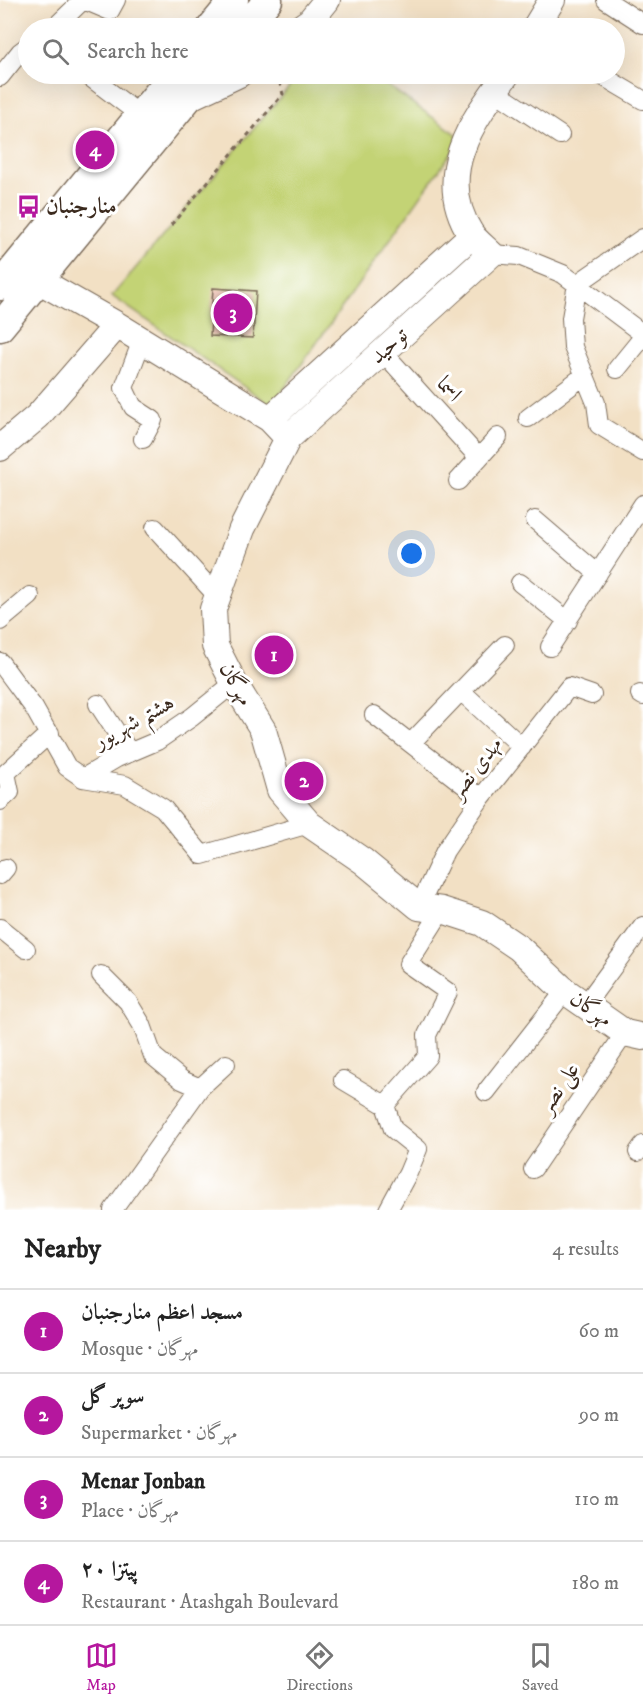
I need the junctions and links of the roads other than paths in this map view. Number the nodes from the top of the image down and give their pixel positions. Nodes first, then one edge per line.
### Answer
1 (83, 0) edge
2 (116, 0) edge
3 (234, 0) edge
4 (268, 0) edge
5 (327, 0) edge
6 (552, 0) edge
7 (606, 0) edge
8 (64, 18) edge
9 (219, 18) edge
10 (253, 18) edge
11 (312, 18) edge
12 (541, 18) edge
13 (643, 24) edge
14 (18, 54) edge
15 (0, 77) edge
16 (99, 84) edge
17 (166, 84) edge
18 (200, 84) edge
19 (218, 84) edge
20 (500, 84) edge
21 (503, 84) edge
22 (616, 84) edge
23 (188, 98) junction
24 (643, 100) edge
25 (140, 115) junction
26 (560, 135) dead end
27 (472, 235) junction
28 (643, 238) edge
29 (491, 254) junction
30 (3, 276) edge
31 (38, 280) junction
32 (577, 284) junction
33 (117, 325) junction
34 (0, 327) edge
35 (643, 335) edge
36 (141, 340) junction
37 (383, 352) junction
38 (616, 369) dead end
39 (585, 375) junction
40 (528, 418) dead end
41 (270, 419) junction
42 (498, 437) dead end
43 (288, 438) junction
44 (143, 439) dead end
45 (0, 448) edge
46 (643, 452) edge
47 (479, 459) junction
48 (458, 481) dead end
49 (643, 504) edge
50 (535, 520) dead end
51 (155, 528) dead end
52 (598, 574) junction
53 (520, 584) dead end
54 (30, 596) dead end
55 (218, 597) junction
56 (0, 621) edge
57 (568, 621) junction
58 (505, 645) dead end
59 (550, 647) dead end
60 (0, 663) edge
61 (234, 683) junction
62 (460, 691) junction
63 (592, 695) dead end
64 (98, 704) dead end
65 (374, 715) dead end
66 (50, 732) junction
67 (411, 744) junction
68 (522, 747) junction
69 (130, 753) junction
70 (83, 778) junction
71 (481, 798) junction
72 (0, 801) edge
73 (309, 824) junction
74 (430, 909) junction
75 (643, 926) edge
76 (0, 928) edge
77 (26, 949) dead end
78 (101, 975) dead end
79 (575, 998) junction
80 (634, 1035) edge
81 (226, 1065) dead end
82 (343, 1080) dead end
83 (200, 1088) junction
84 (486, 1092) dead end
85 (385, 1105) junction
86 (533, 1169) dead end
87 (113, 1210) edge
88 (388, 1210) edge

1 - 2 street
1 - 8 street
3 - 9 main road
4 - 10 main road
5 - 11 street
6 - 12 street
7 - 13 street
14 - 15 street
16 - 25 street
17 - 25 main road
18 - 23 main road
19 - 23 street
20 - 27 street
21 - 26 street
22 - 24 street
23 - 31 main road
25 - 30 main road
27 - 29 street
27 - 41 street, توحید
28 - 32 street
29 - 32 street
29 - 37 street, توحید
31 - 33 street
31 - 34 main road
32 - 35 street
32 - 39 street
33 - 36 street
33 - 45 street
35 - 38 street
36 - 41 street
36 - 44 street
37 - 43 street, توحید
37 - 47 street, اسما
39 - 40 street
39 - 46 street
41 - 43 street
42 - 47 street
43 - 55 street, مهرگان
47 - 48 street
49 - 52 street
50 - 52 street
51 - 55 street
52 - 57 street
53 - 57 street
54 - 56 street
55 - 61 street, مهرگان
57 - 59 street
58 - 62 street
60 - 66 street, هشتم شهریور
61 - 69 street, هشتم شهریور
61 - 73 street, مهرگان
62 - 67 street
62 - 68 street
63 - 68 street, مهدی نصر
64 - 69 street
65 - 67 street
66 - 70 street, هشتم شهریور
66 - 72 street
67 - 71 street
68 - 71 street, مهدی نصر
69 - 70 street, هشتم شهریور
70 - 73 street, هشتم شهریور
71 - 74 street, مهدی نصر
73 - 74 street, مهرگان
74 - 79 street, مهرگان
74 - 85 street, مهدی نصر
75 - 79 street
76 - 77 street
78 - 83 street
79 - 80 street, مهرگان
79 - 84 street
80 - 86 street, علی نصر
81 - 83 street
82 - 85 street
83 - 87 street
85 - 88 street

